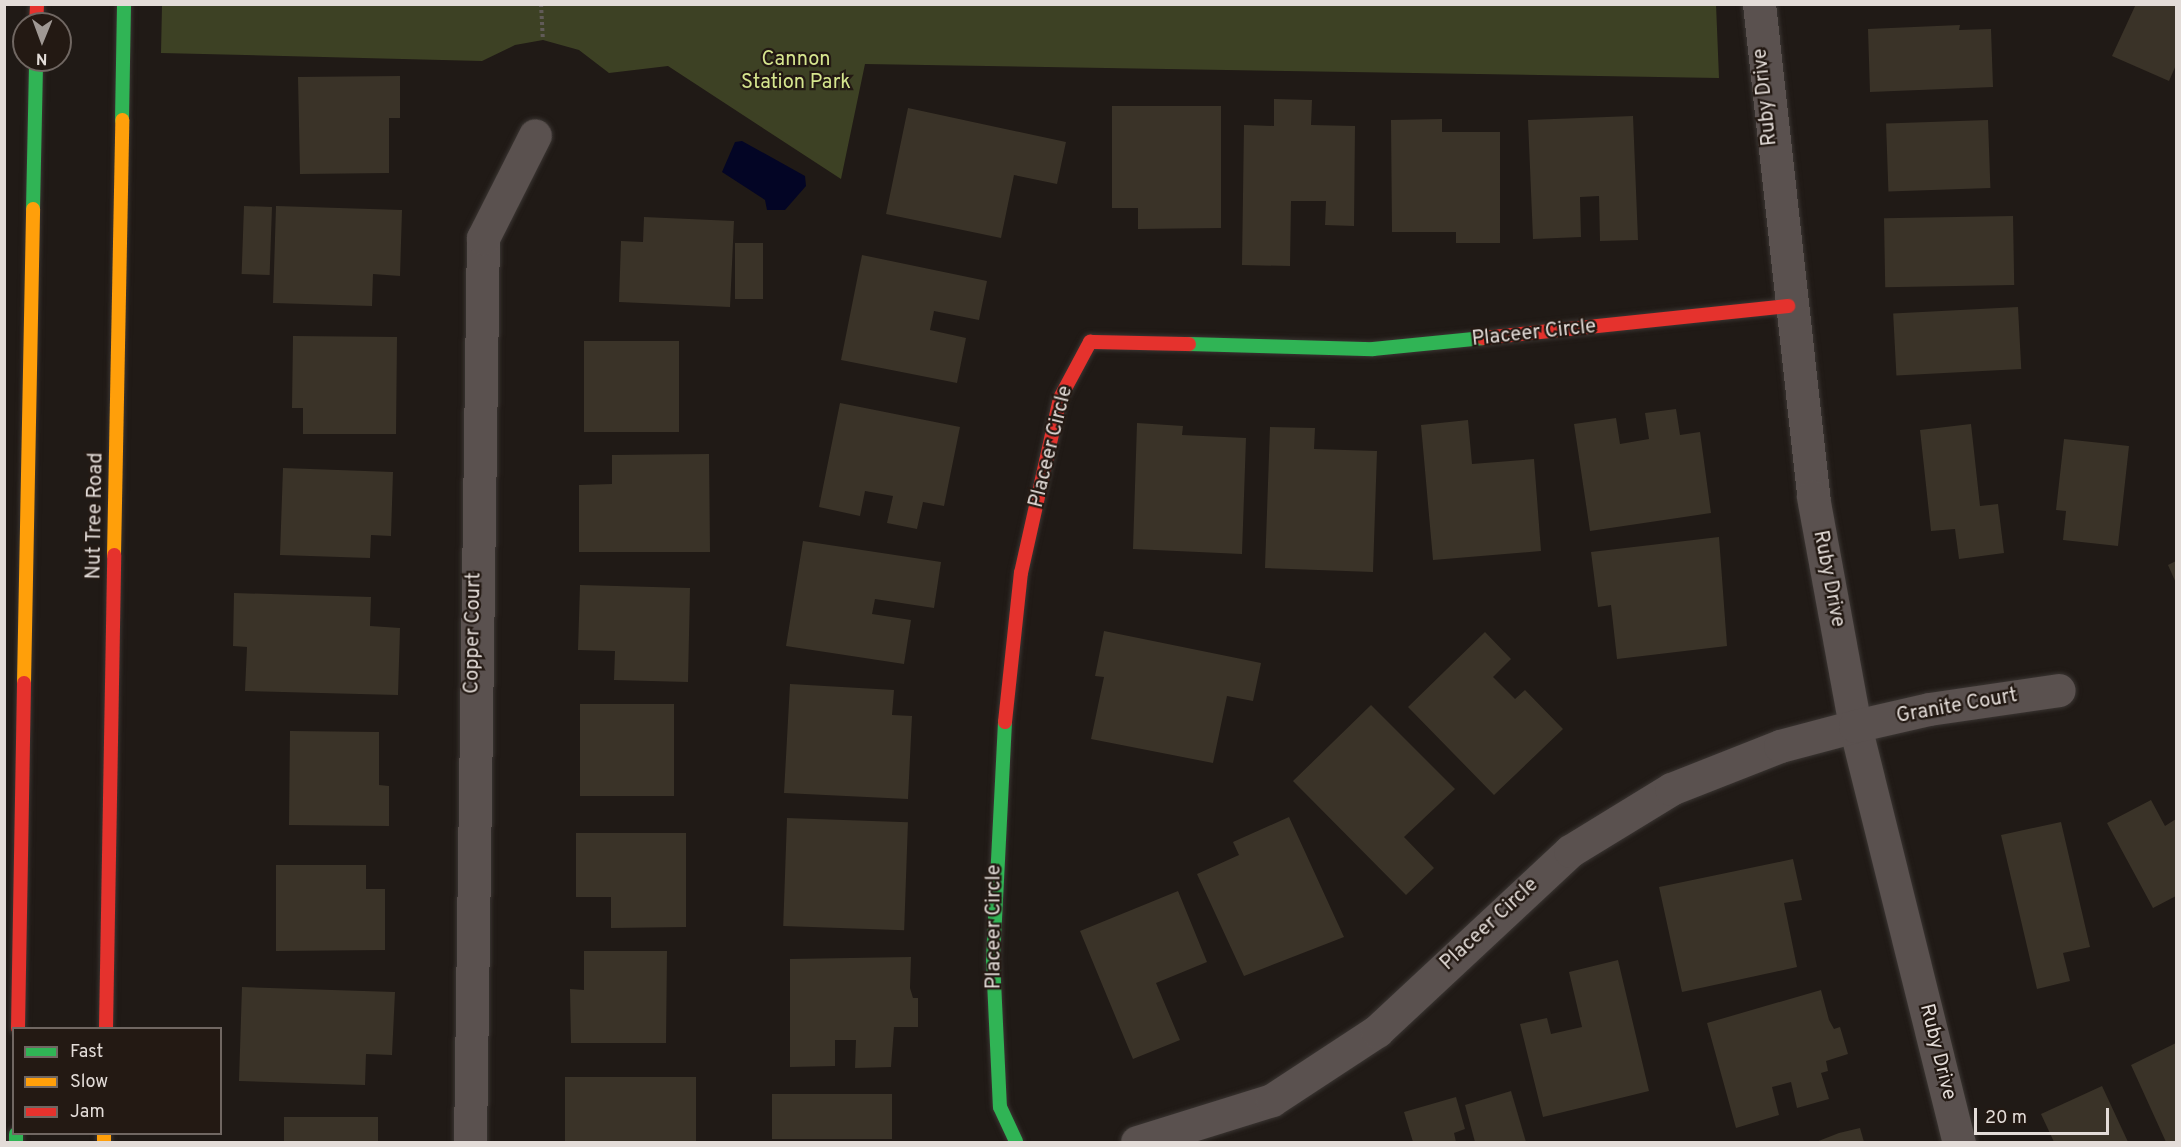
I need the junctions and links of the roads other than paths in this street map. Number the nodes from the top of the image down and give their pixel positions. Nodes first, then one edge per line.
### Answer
1 (124, 4) edge
2 (1759, 4) edge
3 (36, 72) edge
4 (535, 135) dead end
5 (1788, 306) junction
6 (2059, 690) dead end
7 (1855, 726) junction
8 (18, 1027) edge
9 (106, 1027) edge
10 (470, 1143) edge
11 (1016, 1143) edge
12 (1137, 1143) edge
13 (1959, 1143) edge

1 - 9 main road, Nut Tree Road
2 - 5 street, Ruby Drive
3 - 8 main road
4 - 10 street, Copper Court
5 - 7 street, Ruby Drive
5 - 11 main road, Placeer Circle
6 - 7 street, Granite Court
7 - 12 street, Placeer Circle
7 - 13 street, Ruby Drive

